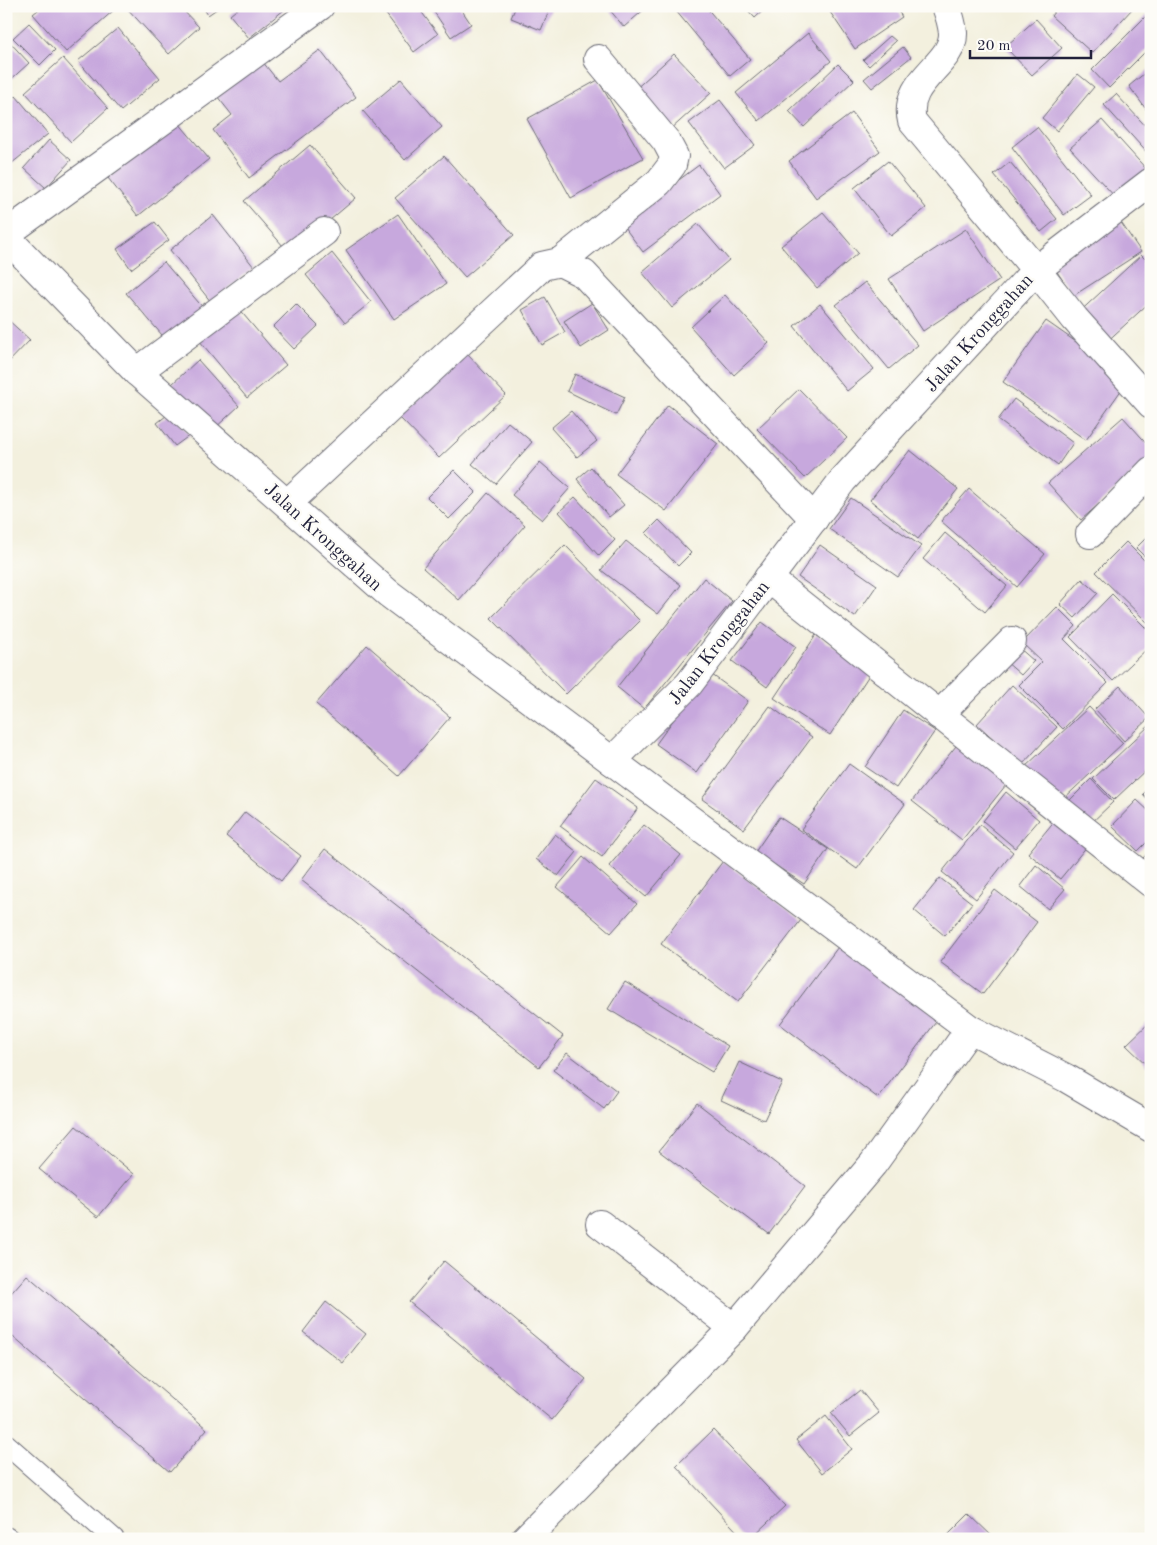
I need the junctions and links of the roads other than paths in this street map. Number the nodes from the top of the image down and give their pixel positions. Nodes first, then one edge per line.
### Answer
1 (320, 6) edge
2 (946, 6) edge
3 (598, 59) dead end
4 (1151, 182) edge
5 (324, 232) dead end
6 (6, 235) edge
7 (560, 262) junction
8 (1036, 270) junction
9 (137, 372) junction
10 (1151, 404) edge
11 (1151, 471) edge
12 (288, 503) junction
13 (814, 519) junction
14 (1090, 534) dead end
15 (768, 578) junction
16 (1012, 641) dead end
17 (939, 715) junction
18 (612, 761) junction
19 (1151, 883) edge
20 (970, 1029) junction
21 (1151, 1128) edge
22 (600, 1224) dead end
23 (734, 1328) junction
24 (6, 1444) edge
25 (114, 1539) edge
26 (525, 1539) edge

1 - 6 street
2 - 8 street, Jalan Kronggahan
3 - 7 street
4 - 8 street
5 - 9 street
6 - 9 street, Jalan Kronggahan
7 - 12 street
7 - 13 street
8 - 10 street
8 - 13 street, Jalan Kronggahan
9 - 12 street, Jalan Kronggahan
11 - 14 street
12 - 18 street, Jalan Kronggahan
13 - 15 street, Jalan Kronggahan
15 - 17 street
15 - 18 street, Jalan Kronggahan
16 - 17 street
17 - 19 street
18 - 20 street
20 - 21 street
20 - 23 street
22 - 23 street
23 - 26 street
24 - 25 lane

